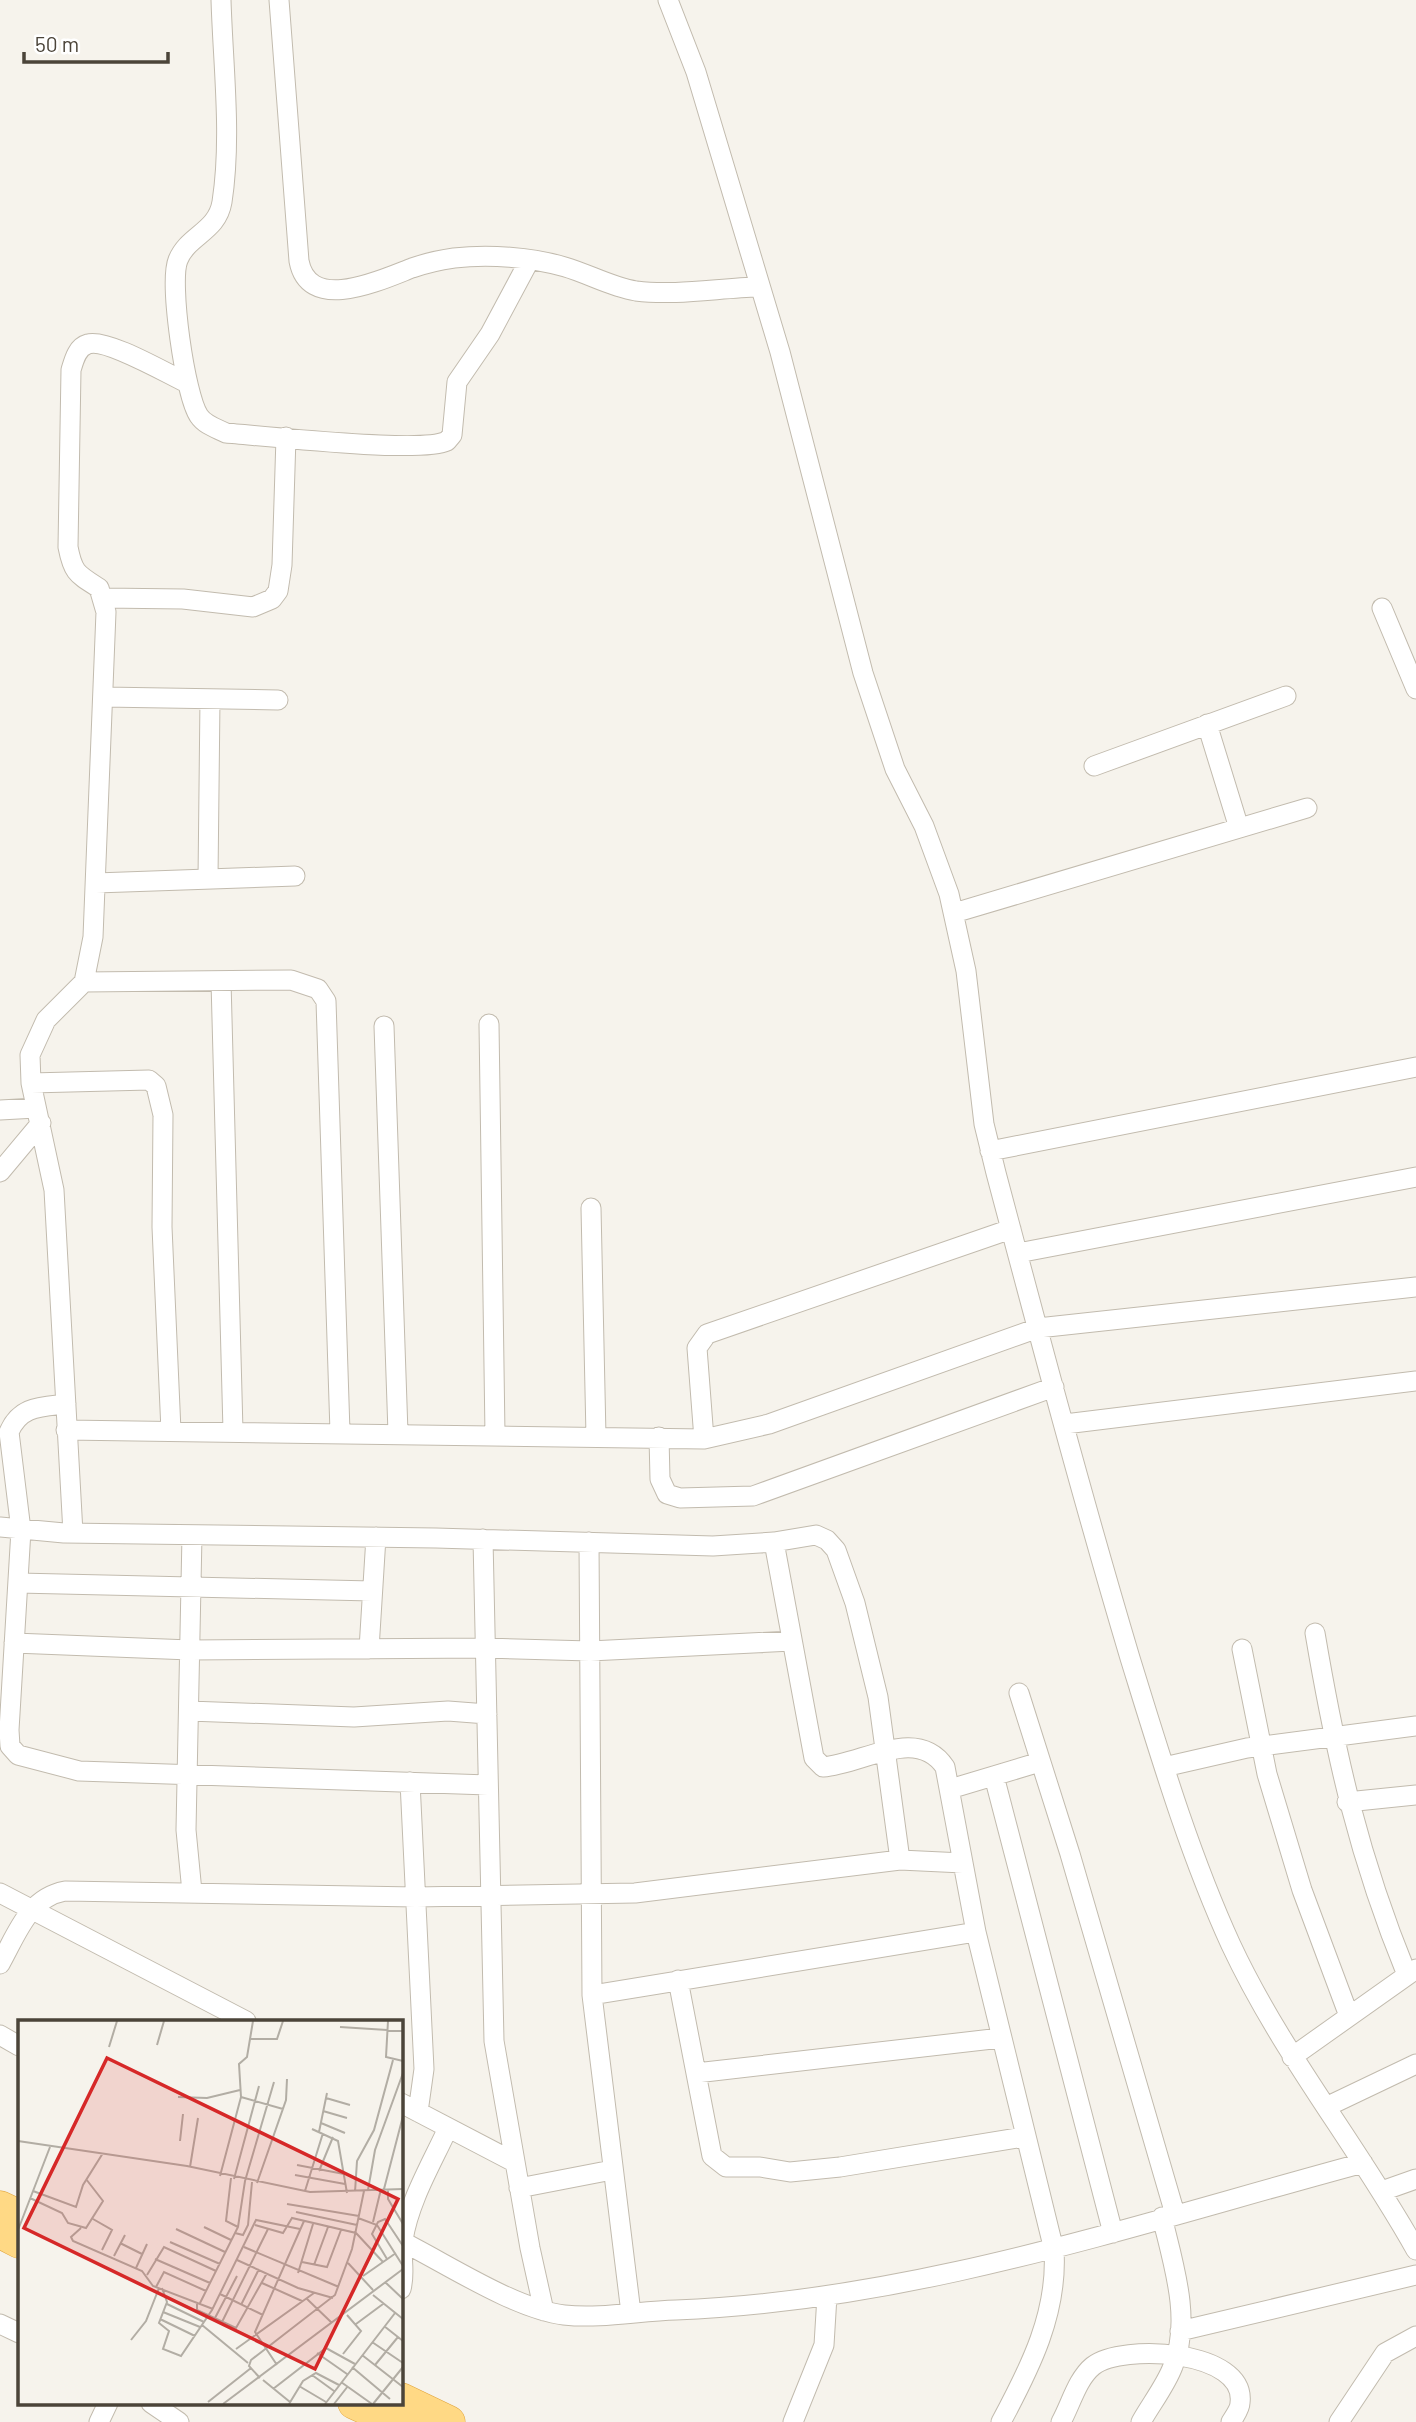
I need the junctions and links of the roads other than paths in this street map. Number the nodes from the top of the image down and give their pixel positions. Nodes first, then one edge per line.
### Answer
1 (221, 0) edge
2 (279, 0) edge
3 (668, 0) edge
4 (528, 261) junction
5 (758, 287) junction
6 (186, 382) junction
7 (286, 437) junction
8 (104, 598) junction
9 (1382, 608) dead end
10 (1416, 689) edge
11 (1286, 696) dead end
12 (104, 697) junction
13 (210, 699) junction
14 (278, 700) dead end
15 (1207, 724) junction
16 (1094, 766) dead end
17 (1307, 808) dead end
18 (1239, 828) junction
19 (295, 876) dead end
20 (208, 879) junction
21 (96, 883) junction
22 (954, 913) junction
23 (220, 981) junction
24 (84, 982) junction
25 (489, 1024) dead end
26 (384, 1026) dead end
27 (1416, 1067) edge
28 (31, 1083) junction
29 (0, 1110) edge
30 (39, 1116) junction
31 (990, 1151) junction
32 (0, 1172) edge
33 (1416, 1177) edge
34 (591, 1208) dead end
35 (1011, 1229) junction
36 (1018, 1254) junction
37 (1416, 1287) edge
38 (1038, 1328) junction
39 (1416, 1381) edge
40 (1055, 1387) junction
41 (66, 1404) junction
42 (1065, 1424) junction
43 (66, 1430) junction
44 (171, 1431) junction
45 (233, 1431) junction
46 (340, 1432) junction
47 (398, 1433) junction
48 (495, 1434) junction
49 (596, 1436) junction
50 (659, 1437) junction
51 (704, 1439) junction
52 (0, 1527) edge
53 (21, 1530) junction
54 (73, 1533) junction
55 (192, 1535) junction
56 (376, 1537) junction
57 (483, 1539) junction
58 (589, 1542) junction
59 (774, 1542) junction
60 (18, 1583) junction
61 (191, 1587) junction
62 (372, 1591) junction
63 (1315, 1633) dead end
64 (792, 1641) junction
65 (14, 1643) junction
66 (369, 1648) junction
67 (486, 1648) junction
68 (1242, 1648) dead end
69 (190, 1650) junction
70 (590, 1651) junction
71 (1019, 1693) dead end
72 (189, 1711) junction
73 (487, 1714) junction
74 (1416, 1726) edge
75 (1333, 1737) junction
76 (1259, 1746) junction
77 (885, 1752) junction
78 (1040, 1762) junction
79 (1164, 1767) junction
80 (187, 1774) junction
81 (993, 1776) junction
82 (411, 1782) junction
83 (488, 1785) junction
84 (950, 1789) junction
85 (1416, 1796) edge
86 (1347, 1802) junction
87 (900, 1860) junction
88 (963, 1863) junction
89 (192, 1892) junction
90 (0, 1893) edge
91 (593, 1893) junction
92 (416, 1897) junction
93 (491, 1897) junction
94 (31, 1909) junction
95 (976, 1932) junction
96 (0, 1964) edge
97 (1412, 1972) edge
98 (678, 1980) junction
99 (592, 1995) junction
100 (1349, 2016) junction
101 (244, 2020) edge
102 (0, 2035) edge
103 (1001, 2038) junction
104 (18, 2045) edge
105 (1292, 2057) junction
106 (1416, 2064) edge
107 (696, 2073) junction
108 (409, 2107) edge
109 (1325, 2107) junction
110 (448, 2128) junction
111 (1024, 2137) junction
112 (514, 2162) junction
113 (1363, 2163) junction
114 (612, 2170) junction
115 (1416, 2179) edge
116 (519, 2188) junction
117 (1382, 2191) junction
118 (0, 2207) edge
119 (1169, 2215) junction
120 (18, 2216) edge
121 (0, 2232) edge
122 (1113, 2233) junction
123 (18, 2241) edge
124 (402, 2241) edge
125 (1054, 2250) junction
126 (1416, 2250) edge
127 (1416, 2275) edge
128 (402, 2282) edge
129 (827, 2296) junction
130 (544, 2311) junction
131 (631, 2313) junction
132 (0, 2324) edge
133 (1180, 2331) junction
134 (18, 2333) edge
135 (1416, 2336) edge
136 (1176, 2354) junction
137 (402, 2399) edge
138 (108, 2404) edge
139 (152, 2404) edge
140 (356, 2404) edge
141 (99, 2422) edge
142 (179, 2422) edge
143 (396, 2422) edge
144 (449, 2422) edge
145 (793, 2422) edge
146 (1001, 2422) edge
147 (1061, 2422) edge
148 (1141, 2422) edge
149 (1231, 2422) edge
150 (1339, 2422) edge

1 - 6 street
2 - 4 street
3 - 5 street
4 - 5 street
4 - 7 street
5 - 22 street
6 - 7 street
6 - 8 street
7 - 8 street
8 - 12 street
9 - 10 street
11 - 15 street
12 - 13 street
12 - 21 street
13 - 14 street
13 - 20 street
15 - 16 street
15 - 18 street
17 - 18 street
18 - 22 street
19 - 20 street
20 - 21 street
21 - 24 street
22 - 31 street
23 - 24 street
23 - 45 street
23 - 46 street
24 - 28 street
25 - 48 street
26 - 47 street
27 - 31 street
28 - 30 street
28 - 44 street
29 - 30 street
30 - 32 street
30 - 41 street
31 - 35 street
33 - 36 street
34 - 49 street
35 - 36 street
35 - 51 street
36 - 38 street
37 - 38 street
38 - 40 street
38 - 51 street
39 - 42 street
40 - 42 street
40 - 50 street
41 - 43 street
41 - 53 street
42 - 79 street
43 - 44 street
43 - 54 street
44 - 45 street
45 - 46 street
46 - 47 street
47 - 48 street
48 - 49 street
49 - 50 street
50 - 51 street
52 - 53 street
53 - 54 street
53 - 60 street
54 - 55 street
55 - 56 street
55 - 61 street
56 - 57 street
56 - 62 street
57 - 58 street
57 - 67 street
58 - 59 street
58 - 70 street
59 - 64 street
59 - 77 street
60 - 61 street
60 - 65 street
61 - 62 street
61 - 69 street
62 - 66 street
63 - 75 street
64 - 70 street
64 - 77 street
65 - 69 street
65 - 80 street
66 - 67 street
66 - 69 street
67 - 70 street
67 - 73 street
68 - 76 street
69 - 72 street
70 - 91 street
71 - 78 street
72 - 73 street
72 - 80 street
73 - 83 street
74 - 75 street
75 - 76 street
75 - 86 street
76 - 79 street
76 - 100 street
77 - 84 street
77 - 87 street
78 - 81 street
78 - 119 street
79 - 105 street
80 - 82 street
80 - 89 street
81 - 84 street
81 - 122 street
82 - 83 street
82 - 92 street
83 - 93 street
84 - 88 street
85 - 86 street
86 - 97 street
87 - 88 street
87 - 91 street
88 - 95 street
89 - 92 street
89 - 94 street
90 - 94 street
91 - 93 street
91 - 99 street
92 - 93 street
92 - 108 street
93 - 112 street
94 - 96 street
94 - 101 street
95 - 98 street
95 - 103 street
97 - 100 street
98 - 99 street
98 - 107 street
99 - 114 street
100 - 105 street
102 - 104 street
103 - 107 street
103 - 111 street
105 - 109 street
106 - 109 street
107 - 111 street
108 - 110 street
109 - 113 street
110 - 112 street
110 - 124 street
111 - 125 street
112 - 116 street
113 - 117 street
113 - 119 street
114 - 116 street
114 - 131 street
115 - 117 street
116 - 130 street
117 - 126 street
118 - 120 highway
119 - 122 street
119 - 133 street
121 - 123 highway
122 - 125 street
124 - 128 street
124 - 130 street
125 - 129 street
125 - 146 street
127 - 133 street
129 - 131 street
129 - 145 street
130 - 131 street
132 - 134 street
133 - 136 street
135 - 150 street
136 - 147 street
136 - 148 street
136 - 149 street
137 - 144 highway
138 - 141 street
139 - 142 street
140 - 143 highway

